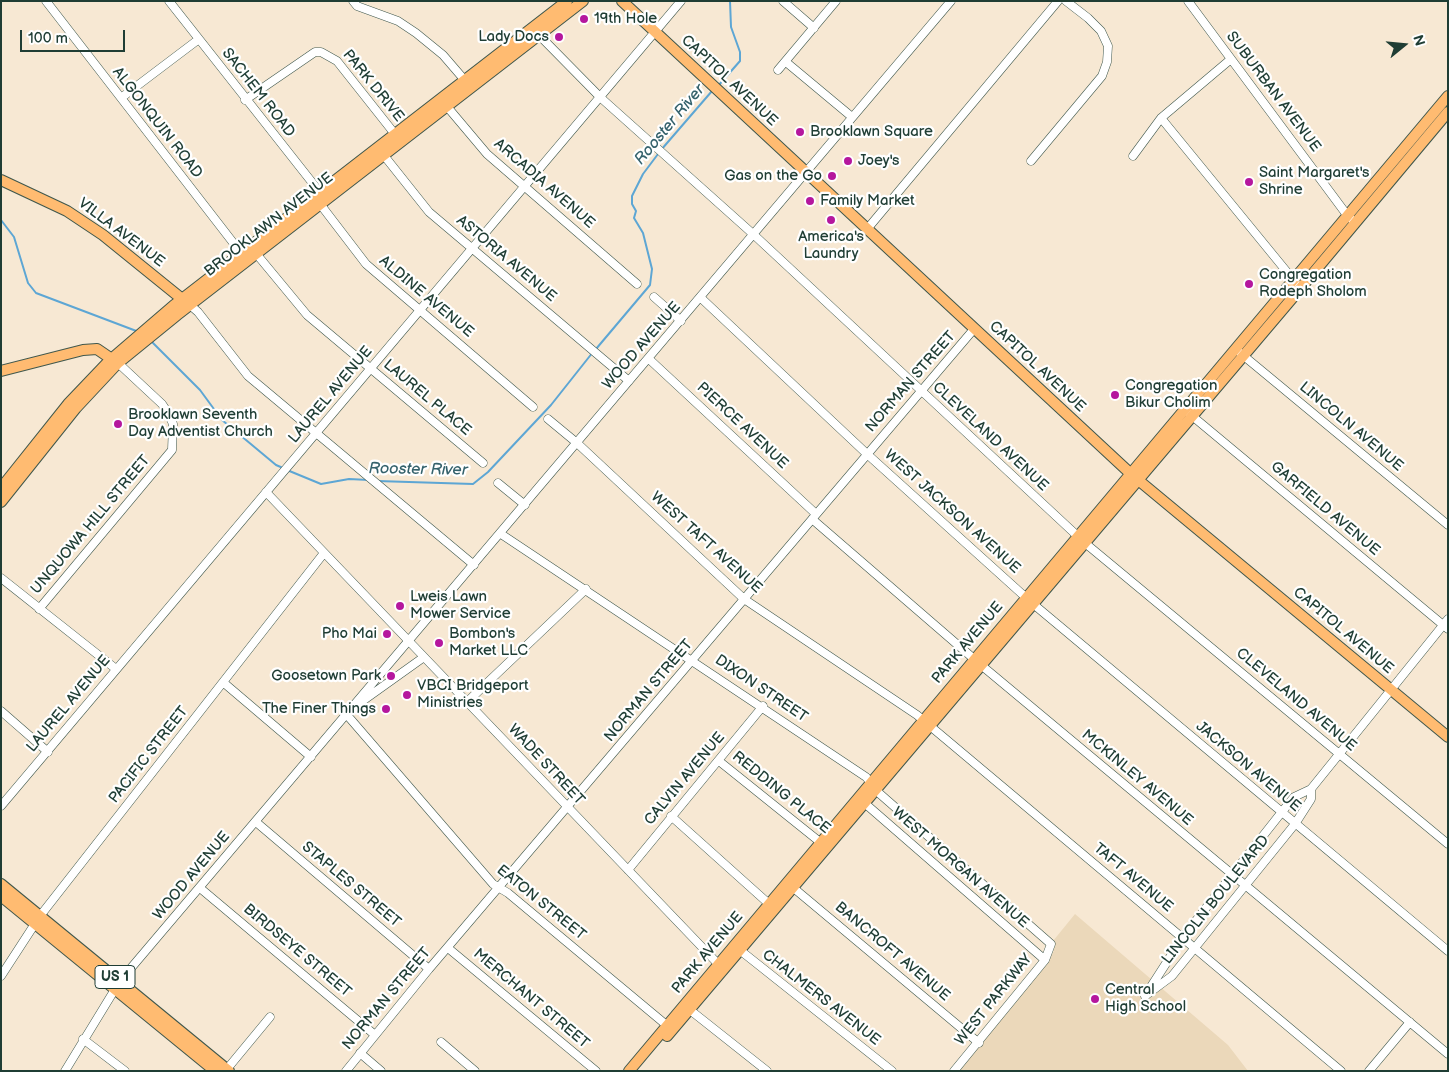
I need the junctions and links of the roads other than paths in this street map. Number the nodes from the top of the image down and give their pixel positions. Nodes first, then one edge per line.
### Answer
1 (46, 1) edge
2 (169, 1) edge
3 (353, 1) edge
4 (567, 1) edge
5 (582, 1) edge
6 (622, 1) edge
7 (682, 1) edge
8 (783, 1) edge
9 (836, 1) edge
10 (951, 1) edge
11 (1058, 1) edge
12 (1066, 1) edge
13 (1188, 1) edge
14 (814, 28) junction
15 (535, 32) junction
16 (655, 33) junction
17 (199, 39) junction
18 (1231, 59) junction
19 (786, 62) junction
20 (778, 70) dead end
21 (469, 84) junction
22 (1448, 96) edge
23 (120, 98) junction
24 (600, 98) junction
25 (245, 100) junction
26 (444, 102) junction
27 (1445, 110) edge
28 (852, 117) junction
29 (1161, 118) junction
30 (397, 138) junction
31 (380, 151) junction
32 (1133, 156) dead end
33 (1031, 161) dead end
34 (806, 172) junction
35 (1, 180) edge
36 (525, 186) junction
37 (320, 198) junction
38 (1347, 215) junction
39 (1355, 223) junction
40 (868, 228) junction
41 (753, 234) junction
42 (1335, 239) junction
43 (472, 247) junction
44 (253, 250) junction
45 (244, 257) junction
46 (1293, 279) junction
47 (637, 284) dead end
48 (1301, 288) junction
49 (654, 297) dead end
50 (701, 298) junction
51 (186, 302) junction
52 (422, 311) junction
53 (682, 320) junction
54 (974, 329) junction
55 (1239, 353) junction
56 (649, 359) junction
57 (115, 361) junction
58 (371, 369) junction
59 (1, 371) edge
60 (629, 381) junction
61 (920, 391) junction
62 (533, 407) dead end
63 (1189, 413) junction
64 (548, 419) dead end
65 (317, 434) junction
66 (577, 443) junction
67 (866, 454) junction
68 (483, 464) dead end
69 (1134, 477) junction
70 (498, 483) dead end
71 (1, 488) edge
72 (266, 492) junction
73 (1, 502) edge
74 (525, 505) junction
75 (814, 517) junction
76 (1448, 525) edge
77 (502, 534) junction
78 (1081, 540) junction
79 (324, 553) junction
80 (474, 565) junction
81 (1, 578) edge
82 (586, 589) junction
83 (744, 599) junction
84 (1029, 601) junction
85 (39, 609) junction
86 (1446, 624) edge
87 (409, 641) junction
88 (424, 657) junction
89 (693, 659) junction
90 (977, 662) junction
91 (116, 669) junction
92 (224, 683) junction
93 (1392, 690) junction
94 (467, 702) junction
95 (763, 706) junction
96 (353, 708) junction
97 (1, 711) edge
98 (347, 715) junction
99 (926, 723) junction
100 (1448, 737) edge
101 (48, 752) junction
102 (1340, 754) junction
103 (311, 757) junction
104 (719, 761) junction
105 (873, 785) junction
106 (1311, 789) junction
107 (861, 800) junction
108 (1, 806) edge
109 (568, 808) junction
110 (1282, 813) junction
111 (671, 816) junction
112 (256, 822) junction
113 (1296, 824) junction
114 (1448, 844) edge
115 (823, 845) junction
116 (628, 870) junction
117 (1232, 875) junction
118 (1, 884) edge
119 (790, 885) junction
120 (1245, 886) junction
121 (200, 888) junction
122 (499, 888) junction
123 (1, 896) edge
124 (768, 903) junction
125 (38, 920) junction
126 (1183, 937) junction
127 (1051, 944) joint
128 (448, 948) junction
129 (737, 948) junction
130 (1194, 948) junction
131 (1448, 951) edge
132 (1045, 960) junction
133 (721, 967) junction
134 (429, 968) junction
135 (1, 976) edge
136 (118, 985) junction
137 (687, 1007) junction
138 (270, 1016) dead end
139 (1410, 1022) junction
140 (669, 1028) junction
141 (376, 1035) junction
142 (83, 1039) junction
143 (442, 1042) dead end
144 (979, 1043) junction
145 (360, 1053) junction
146 (1448, 1054) edge
147 (228, 1070) edge
148 (634, 1070) edge
149 (65, 1071) edge
150 (125, 1071) edge
151 (215, 1071) edge
152 (346, 1071) edge
153 (381, 1071) edge
154 (475, 1071) edge
155 (596, 1071) edge
156 (767, 1071) edge
157 (892, 1071) edge
158 (954, 1071) edge
159 (1341, 1071) edge
160 (1369, 1071) edge

1 - 23 street, ALGONQUIN ROAD
2 - 17 street, SACHEM ROAD
3 - 21 street
4 - 15 main road, BROOKLAWN AVENUE
5 - 15 main road, BROOKLAWN AVENUE
6 - 16 main road, CAPITOL AVENUE
7 - 16 street, LAUREL AVENUE
8 - 14 street
9 - 14 street
10 - 28 street, WOOD AVENUE
11 - 40 street
12 - 33 street
13 - 18 street, SUBURBAN AVENUE
14 - 19 street
15 - 21 main road, BROOKLAWN AVENUE
15 - 24 street, CLEVELAND AVENUE
16 - 24 street, LAUREL AVENUE
16 - 34 main road, CAPITOL AVENUE
17 - 23 street
17 - 25 street, SACHEM ROAD
18 - 29 street
18 - 38 street, SUBURBAN AVENUE
19 - 20 street
19 - 28 street
21 - 26 main road, BROOKLAWN AVENUE
22 - 27 main road, PARK AVENUE
23 - 45 street, ALGONQUIN ROAD
24 - 36 street, LAUREL AVENUE
24 - 41 street, CLEVELAND AVENUE
25 - 30 street, PARK DRIVE
25 - 37 street, SACHEM ROAD
26 - 30 main road, BROOKLAWN AVENUE
26 - 36 street, ARCADIA AVENUE
27 - 38 main road, PARK AVENUE
27 - 39 main road, PARK AVENUE
28 - 34 street, WOOD AVENUE
29 - 32 street
29 - 46 street
30 - 31 main road, BROOKLAWN AVENUE
31 - 37 main road, BROOKLAWN AVENUE
31 - 43 street, ASTORIA AVENUE
34 - 40 main road, CAPITOL AVENUE
34 - 41 street, WOOD AVENUE
35 - 51 main road, VILLA AVENUE
36 - 43 street, LAUREL AVENUE
36 - 47 street, ARCADIA AVENUE
37 - 44 main road, BROOKLAWN AVENUE
37 - 52 street, ALDINE AVENUE
38 - 39 street, SUBURBAN AVENUE
38 - 42 main road, PARK AVENUE
39 - 42 main road, PARK AVENUE
40 - 54 main road, CAPITOL AVENUE
41 - 50 street, WOOD AVENUE
41 - 61 street, CLEVELAND AVENUE
42 - 46 main road, PARK AVENUE
42 - 48 main road, PARK AVENUE
43 - 52 street, LAUREL AVENUE
43 - 60 street, ASTORIA AVENUE
44 - 45 main road, BROOKLAWN AVENUE
44 - 58 street, LAUREL PLACE
45 - 51 main road, BROOKLAWN AVENUE
46 - 48 street
46 - 55 main road, PARK AVENUE
48 - 55 main road, PARK AVENUE
49 - 53 street
50 - 53 street, WOOD AVENUE
50 - 67 street, WEST JACKSON AVENUE
51 - 57 main road, BROOKLAWN AVENUE
51 - 65 street
52 - 58 street, LAUREL AVENUE
52 - 62 street, ALDINE AVENUE
53 - 56 street, WOOD AVENUE
54 - 61 street, NORMAN STREET
54 - 69 main road, CAPITOL AVENUE
55 - 63 main road, PARK AVENUE
55 - 76 street, LINCOLN AVENUE
56 - 60 street, WOOD AVENUE
56 - 75 street, PIERCE AVENUE
57 - 59 main road
57 - 71 main road, BROOKLAWN AVENUE
57 - 73 main road, BROOKLAWN AVENUE
57 - 85 street, UNQUOWA HILL STREET
58 - 65 street, LAUREL AVENUE
58 - 68 street, LAUREL PLACE
60 - 66 street, WOOD AVENUE
61 - 67 street, NORMAN STREET
61 - 78 street, CLEVELAND AVENUE
63 - 69 main road, PARK AVENUE
63 - 86 street, GARFIELD AVENUE
64 - 66 street, WEST TAFT AVENUE
65 - 72 street, LAUREL AVENUE
65 - 80 street
66 - 74 street, WOOD AVENUE
66 - 83 street, WEST TAFT AVENUE
67 - 75 street, NORMAN STREET
67 - 84 street, WEST JACKSON AVENUE
69 - 78 main road, PARK AVENUE
69 - 93 main road, CAPITOL AVENUE
70 - 74 street
72 - 79 street, WADE STREET
72 - 91 street, LAUREL AVENUE
74 - 77 street, WOOD AVENUE
75 - 83 street, NORMAN STREET
75 - 90 street, MCKINLEY AVENUE
77 - 80 street, WOOD AVENUE
77 - 82 street, DIXON STREET
78 - 84 main road, PARK AVENUE
78 - 102 street, CLEVELAND AVENUE
79 - 87 street, WADE STREET
79 - 92 street, PACIFIC STREET
80 - 87 street, WOOD AVENUE
81 - 85 street
82 - 89 street, DIXON STREET
82 - 94 street
83 - 89 street, NORMAN STREET
83 - 99 street, WEST TAFT AVENUE
84 - 90 main road, PARK AVENUE
84 - 110 street, JACKSON AVENUE
85 - 91 street
86 - 93 street, LINCOLN BOULEVARD
87 - 88 street, WADE STREET
87 - 96 street, WOOD AVENUE
88 - 94 street, WADE STREET
88 - 96 street, WOOD AVENUE
89 - 95 street, DIXON STREET
89 - 109 street, NORMAN STREET
90 - 99 main road, PARK AVENUE
90 - 117 street, MCKINLEY AVENUE
91 - 101 street, LAUREL AVENUE
92 - 103 street
92 - 125 street, PACIFIC STREET
93 - 100 main road, CAPITOL AVENUE
93 - 102 street, LINCOLN BOULEVARD
94 - 109 street, WADE STREET
95 - 104 street, CALVIN AVENUE
95 - 105 street, DIXON STREET
96 - 98 street, WOOD AVENUE
97 - 101 street
98 - 103 street, WOOD AVENUE
98 - 122 street, EATON STREET
99 - 105 main road, PARK AVENUE
99 - 126 street, TAFT AVENUE
101 - 108 street, LAUREL AVENUE
102 - 106 street, LINCOLN BOULEVARD
102 - 114 street, CLEVELAND AVENUE
103 - 112 street, WOOD AVENUE
104 - 111 street, CALVIN AVENUE
104 - 115 street, REDDING PLACE
105 - 107 main road, PARK AVENUE
105 - 127 street, WEST MORGAN AVENUE
106 - 110 street, LINCOLN BOULEVARD
106 - 113 street, LINCOLN BOULEVARD
107 - 115 main road, PARK AVENUE
107 - 132 street, WEST MORGAN AVENUE
109 - 116 street, WADE STREET
109 - 122 street, NORMAN STREET
110 - 113 street, JACKSON AVENUE
110 - 117 street, LINCOLN BOULEVARD
111 - 116 street, CALVIN AVENUE
111 - 124 street
112 - 121 street, WOOD AVENUE
112 - 134 street, STAPLES STREET
113 - 120 street, LINCOLN BOULEVARD
113 - 131 street, JACKSON AVENUE
115 - 119 main road, PARK AVENUE
116 - 133 street, WADE STREET
117 - 120 street, MCKINLEY AVENUE
117 - 126 street, LINCOLN BOULEVARD
118 - 125 main road, US 1
119 - 124 main road, PARK AVENUE
119 - 129 main road, PARK AVENUE
119 - 144 street, BANCROFT AVENUE
120 - 130 street, LINCOLN BOULEVARD
120 - 139 street, MCKINLEY AVENUE
121 - 136 street, WOOD AVENUE
121 - 141 street, BIRDSEYE STREET
122 - 128 street, NORMAN STREET
122 - 140 street, EATON STREET
123 - 125 main road, US 1
124 - 129 main road, PARK AVENUE
125 - 135 street, PACIFIC STREET
125 - 136 main road, US 1
126 - 130 street, TAFT AVENUE
126 - 130 street, LINCOLN BOULEVARD
127 - 132 street, WEST PARKWAY
128 - 134 street, NORMAN STREET
128 - 155 street, MERCHANT STREET
129 - 133 main road, PARK AVENUE
129 - 157 street, CHALMERS AVENUE
130 - 159 street, TAFT AVENUE
132 - 144 street, WEST PARKWAY
133 - 137 main road, PARK AVENUE
134 - 141 street, NORMAN STREET
136 - 142 street, WOOD AVENUE
136 - 147 main road, US 1
136 - 151 main road, US 1
137 - 140 main road, PARK AVENUE
137 - 156 street
138 - 147 street
139 - 146 street, MCKINLEY AVENUE
139 - 160 street
140 - 148 main road, PARK AVENUE
141 - 145 street, NORMAN STREET
142 - 149 street, WOOD AVENUE
142 - 150 street
143 - 154 street
144 - 158 street, WEST PARKWAY
145 - 152 street, NORMAN STREET
145 - 153 street

